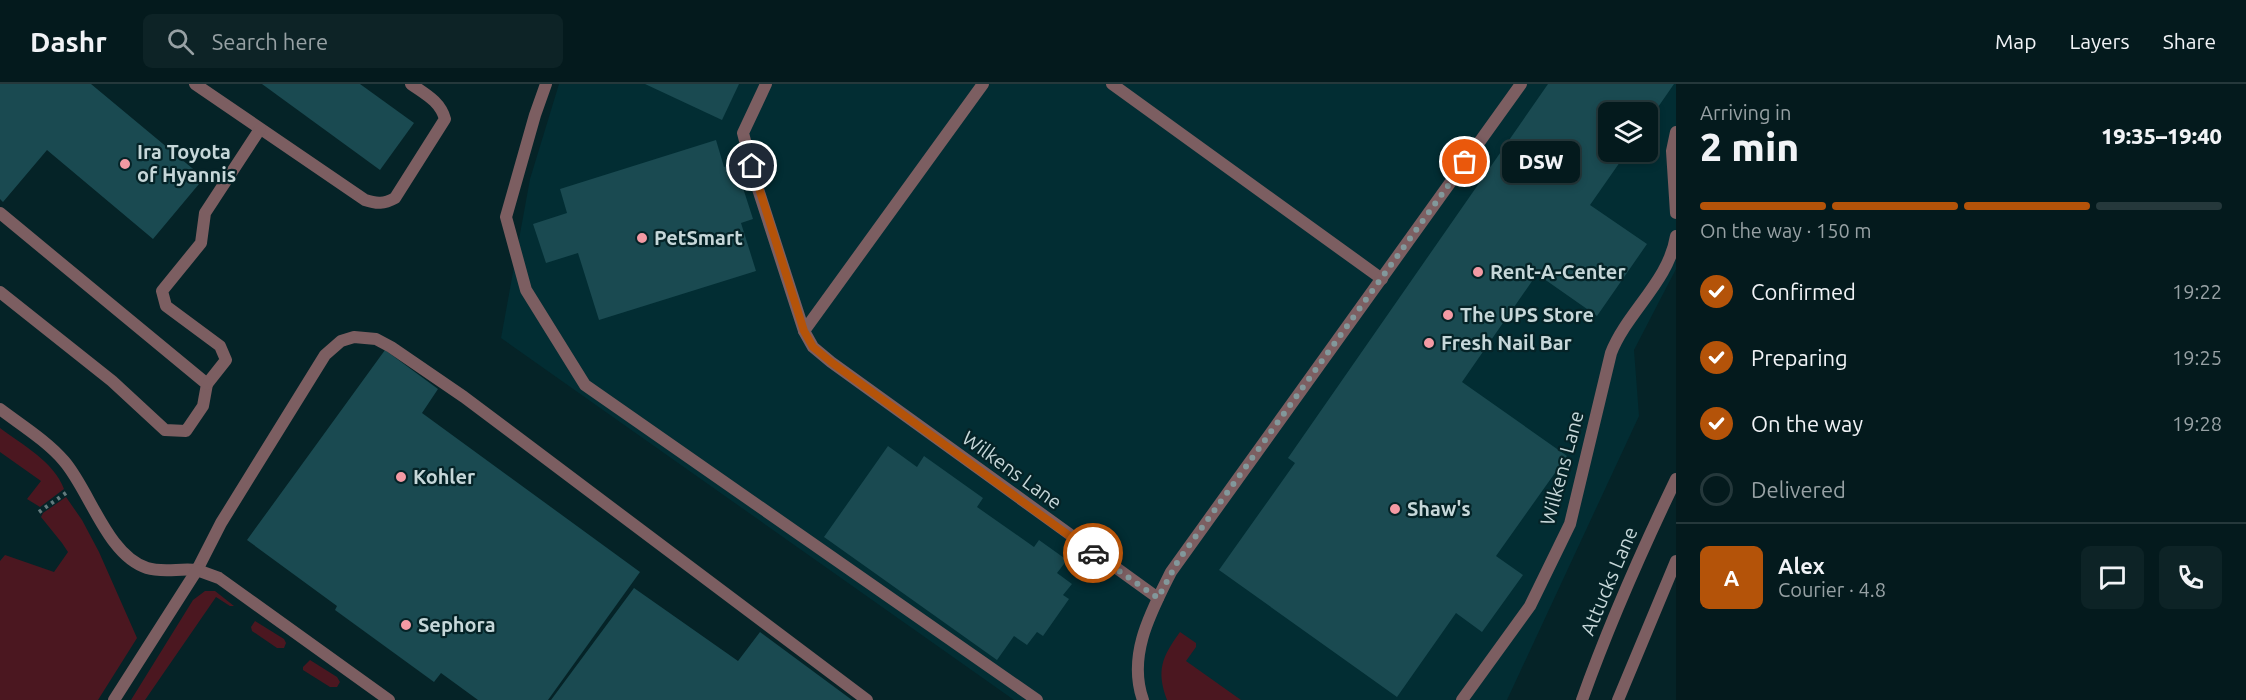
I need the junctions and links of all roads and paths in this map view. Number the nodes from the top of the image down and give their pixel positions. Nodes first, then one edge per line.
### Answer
1 (195, 84) edge
2 (411, 84) edge
3 (546, 84) edge
4 (766, 84) edge
5 (983, 84) edge
6 (1112, 84) edge
7 (1521, 84) edge
8 (260, 129) junction
9 (1676, 132) edge
10 (0, 213) edge
11 (1676, 213) edge
12 (1676, 236) edge
13 (1382, 279) junction
14 (0, 292) edge
15 (804, 331) junction
16 (207, 384) junction
17 (0, 409) edge
18 (1676, 479) edge
19 (67, 493) dead end
20 (39, 512) dead end
21 (1676, 561) edge
22 (197, 570) junction
23 (1158, 598) junction
24 (114, 700) edge
25 (389, 700) edge
26 (867, 700) edge
27 (1037, 700) edge
28 (1143, 700) edge
29 (1462, 700) edge
30 (1582, 700) edge
31 (1618, 700) edge

1 - 8 street
2 - 8 street
3 - 27 street
4 - 15 street, Wilkens Lane
5 - 15 street
6 - 13 street
7 - 13 street
8 - 16 street
9 - 11 street
10 - 16 street
12 - 29 street, Wilkens Lane
13 - 23 street
14 - 16 street
15 - 23 street, Wilkens Lane
17 - 22 street
18 - 30 street, Attucks Lane
19 - 20 path
21 - 31 street
22 - 24 street
22 - 25 street
22 - 26 street
23 - 28 street

